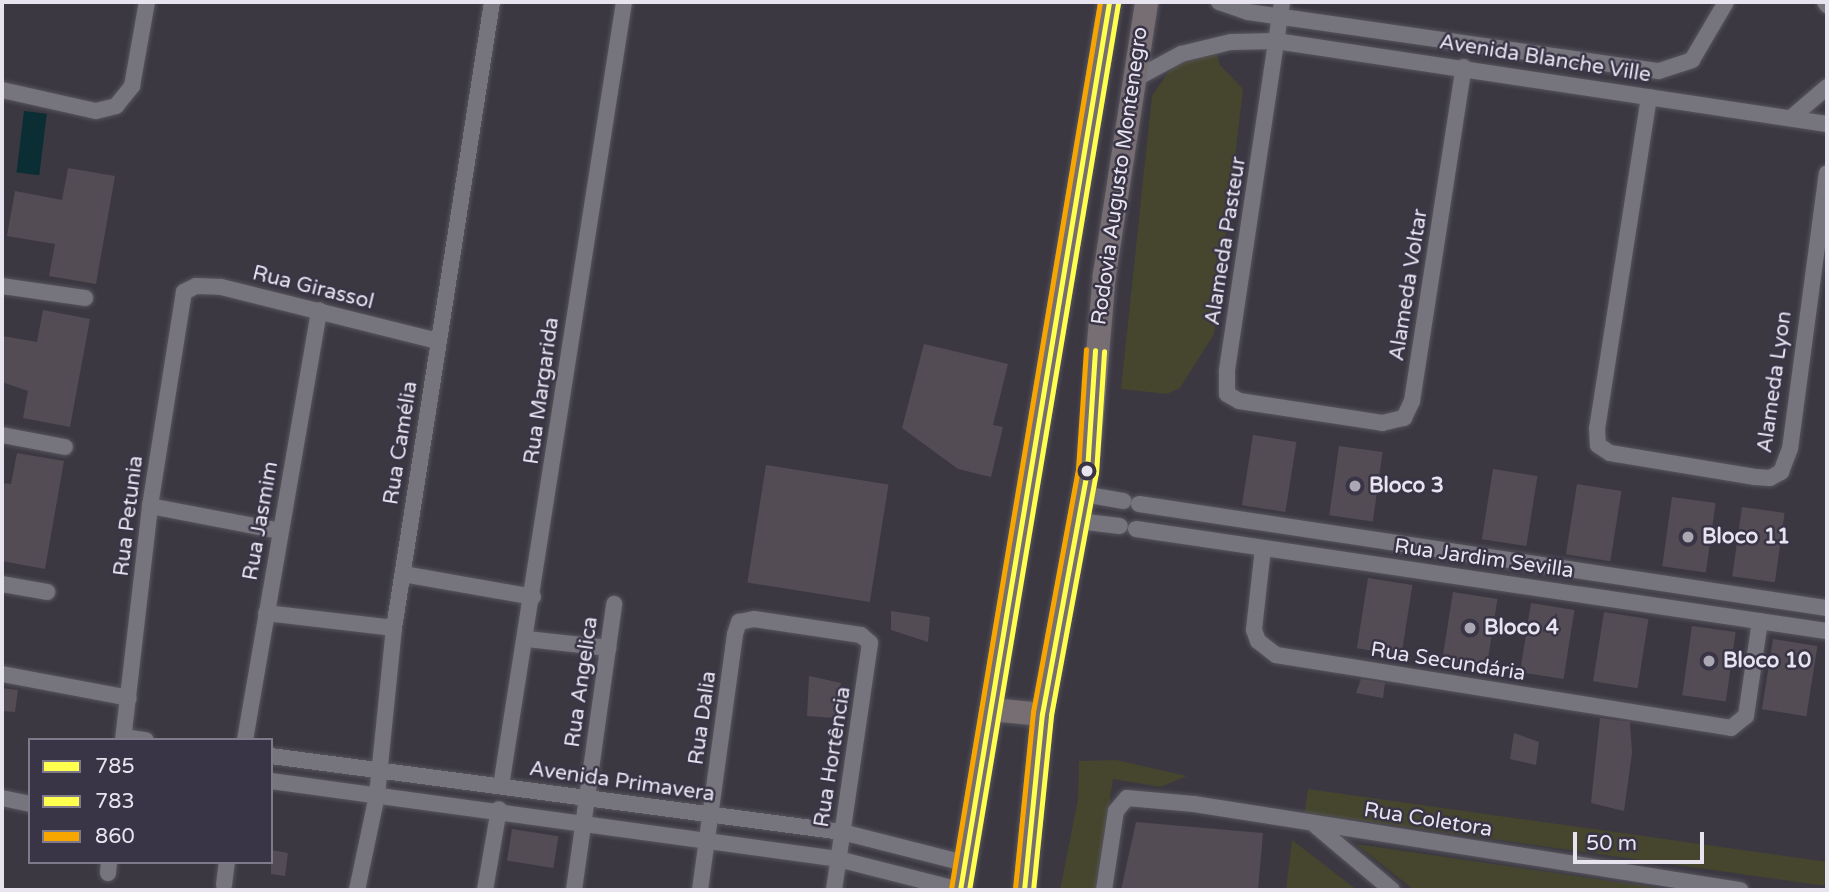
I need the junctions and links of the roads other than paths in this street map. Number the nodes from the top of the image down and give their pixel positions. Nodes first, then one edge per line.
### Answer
1 (147, 2) edge
2 (492, 2) edge
3 (624, 2) edge
4 (1109, 2) edge
5 (1146, 2) edge
6 (1219, 2) edge
7 (1713, 2) edge
8 (1726, 2) edge
9 (1281, 9) edge
10 (1248, 12) junction
11 (1711, 20) junction
12 (1244, 41) junction
13 (1276, 41) junction
14 (1549, 53) junction
15 (1464, 67) junction
16 (1545, 78) junction
17 (1133, 80) junction
18 (1827, 87) edge
19 (2, 90) edge
20 (1649, 97) junction
21 (1792, 117) junction
22 (1827, 124) edge
23 (1827, 173) edge
24 (2, 286) edge
25 (85, 298) dead end
26 (181, 298) joint
27 (319, 310) junction
28 (438, 341) junction
29 (1317, 412) joint
30 (2, 435) edge
31 (65, 447) dead end
32 (1083, 494) junction
33 (150, 506) junction
34 (1161, 507) junction
35 (1078, 521) junction
36 (280, 531) junction
37 (1153, 531) junction
38 (1263, 548) junction
39 (403, 574) junction
40 (1603, 574) junction
41 (2, 584) edge
42 (47, 592) dead end
43 (533, 597) junction
44 (1600, 597) junction
45 (614, 604) dead end
46 (1827, 608) edge
47 (266, 613) junction
48 (1760, 621) junction
49 (394, 628) junction
50 (1827, 631) edge
51 (735, 634) joint
52 (527, 639) junction
53 (608, 648) junction
54 (2, 674) edge
55 (129, 698) junction
56 (991, 709) junction
57 (1042, 714) junction
58 (123, 738) edge
59 (244, 738) edge
60 (273, 756) edge
61 (380, 771) junction
62 (273, 781) edge
63 (501, 786) junction
64 (377, 795) junction
65 (2, 799) edge
66 (587, 799) junction
67 (28, 804) edge
68 (499, 809) junction
69 (711, 816) junction
70 (584, 822) junction
71 (1315, 824) junction
72 (842, 832) junction
73 (708, 839) junction
74 (838, 859) junction
75 (964, 863) junction
76 (228, 864) edge
77 (224, 886) dead end
78 (357, 890) edge
79 (485, 890) edge
80 (574, 890) edge
81 (700, 890) edge
82 (834, 890) edge
83 (960, 890) edge
84 (1024, 890) edge
85 (1104, 890) edge
86 (1392, 890) edge
87 (1740, 890) edge

1 - 19 street
2 - 28 street, Rua Camélia
3 - 43 street, Rua Margarida
4 - 56 main road, Rodovia Augusto Montenegro
5 - 17 main road, Rodovia Augusto Montenegro
6 - 10 street, Avenida Blanche Ville
7 - 11 street
8 - 11 street, Avenida Blanche Ville
9 - 10 street, Avenida Blanche Ville
9 - 13 street, Alameda Pasteur
9 - 14 street, Avenida Blanche Ville
10 - 12 street
11 - 14 street, Avenida Blanche Ville
12 - 13 street, Avenida Blanche Ville
12 - 17 street, Avenida Blanche Ville
13 - 15 street, Avenida Blanche Ville
13 - 29 street, Alameda Pasteur
14 - 16 street
15 - 16 street, Avenida Blanche Ville
15 - 29 street, Alameda Voltar
16 - 20 street, Avenida Blanche Ville
17 - 32 main road, Rodovia Augusto Montenegro
18 - 21 street
20 - 21 street, Avenida Blanche Ville
20 - 23 street, Alameda Lyon
21 - 22 street, Avenida Blanche Ville
24 - 25 street
26 - 27 street, Rua Girassol
26 - 33 street, Rua Petunia
27 - 28 street, Rua Girassol
27 - 36 street, Rua Jasmim
28 - 39 street, Rua Camélia
30 - 31 street
32 - 34 street, Rua Jardim Sevilla
32 - 35 main road, Rodovia Augusto Montenegro
33 - 36 street
33 - 55 street, Rua Petunia
34 - 37 street
34 - 40 street, Rua Jardim Sevilla
35 - 37 street, Rua Jardim Sevilla
35 - 57 main road, Rodovia Augusto Montenegro
36 - 47 street, Rua Jasmim
37 - 38 street, Rua Jardim Sevilla
38 - 44 street, Rua Jardim Sevilla
38 - 48 street, Rua Secundária
39 - 43 street
39 - 49 street, Rua Camélia
40 - 44 street
40 - 46 street, Rua Jardim Sevilla
41 - 42 street
43 - 52 street, Rua Margarida
44 - 48 street, Rua Jardim Sevilla
45 - 53 street, Rua Angelica
47 - 49 street
47 - 59 street, Rua Jasmim
48 - 50 street, Rua Jardim Sevilla
49 - 61 street, Rua Camélia
51 - 69 street, Rua Dalia
51 - 72 street, Rua Hortência
52 - 53 street
52 - 63 street, Rua Margarida
53 - 66 street, Rua Angelica
54 - 55 street
55 - 58 street, Rua Petunia
56 - 57 main road
56 - 75 main road, Rodovia Augusto Montenegro
57 - 84 main road, Rodovia Augusto Montenegro
60 - 61 street, Avenida Primavera
61 - 63 street, Avenida Primavera
61 - 64 street, Rua Camélia
62 - 64 street, Avenida Primavera
63 - 66 street, Avenida Primavera
64 - 68 street, Avenida Primavera
64 - 78 street, Rua Camélia
65 - 67 street
66 - 69 street, Avenida Primavera
66 - 70 street, Rua Angelica
68 - 70 street, Avenida Primavera
68 - 79 street
69 - 72 street, Avenida Primavera
69 - 73 street, Rua Dalia
70 - 73 street, Avenida Primavera
70 - 80 street, Rua Angelica
71 - 85 street, Rua Coletora
71 - 86 street
71 - 87 street, Rua Coletora
72 - 74 street, Rua Hortência
72 - 75 street, Avenida Primavera
73 - 74 street, Avenida Primavera
73 - 81 street, Rua Dalia
74 - 82 street, Rua Hortência
74 - 83 street, Avenida Primavera
75 - 83 main road, Rodovia Augusto Montenegro
76 - 77 street

